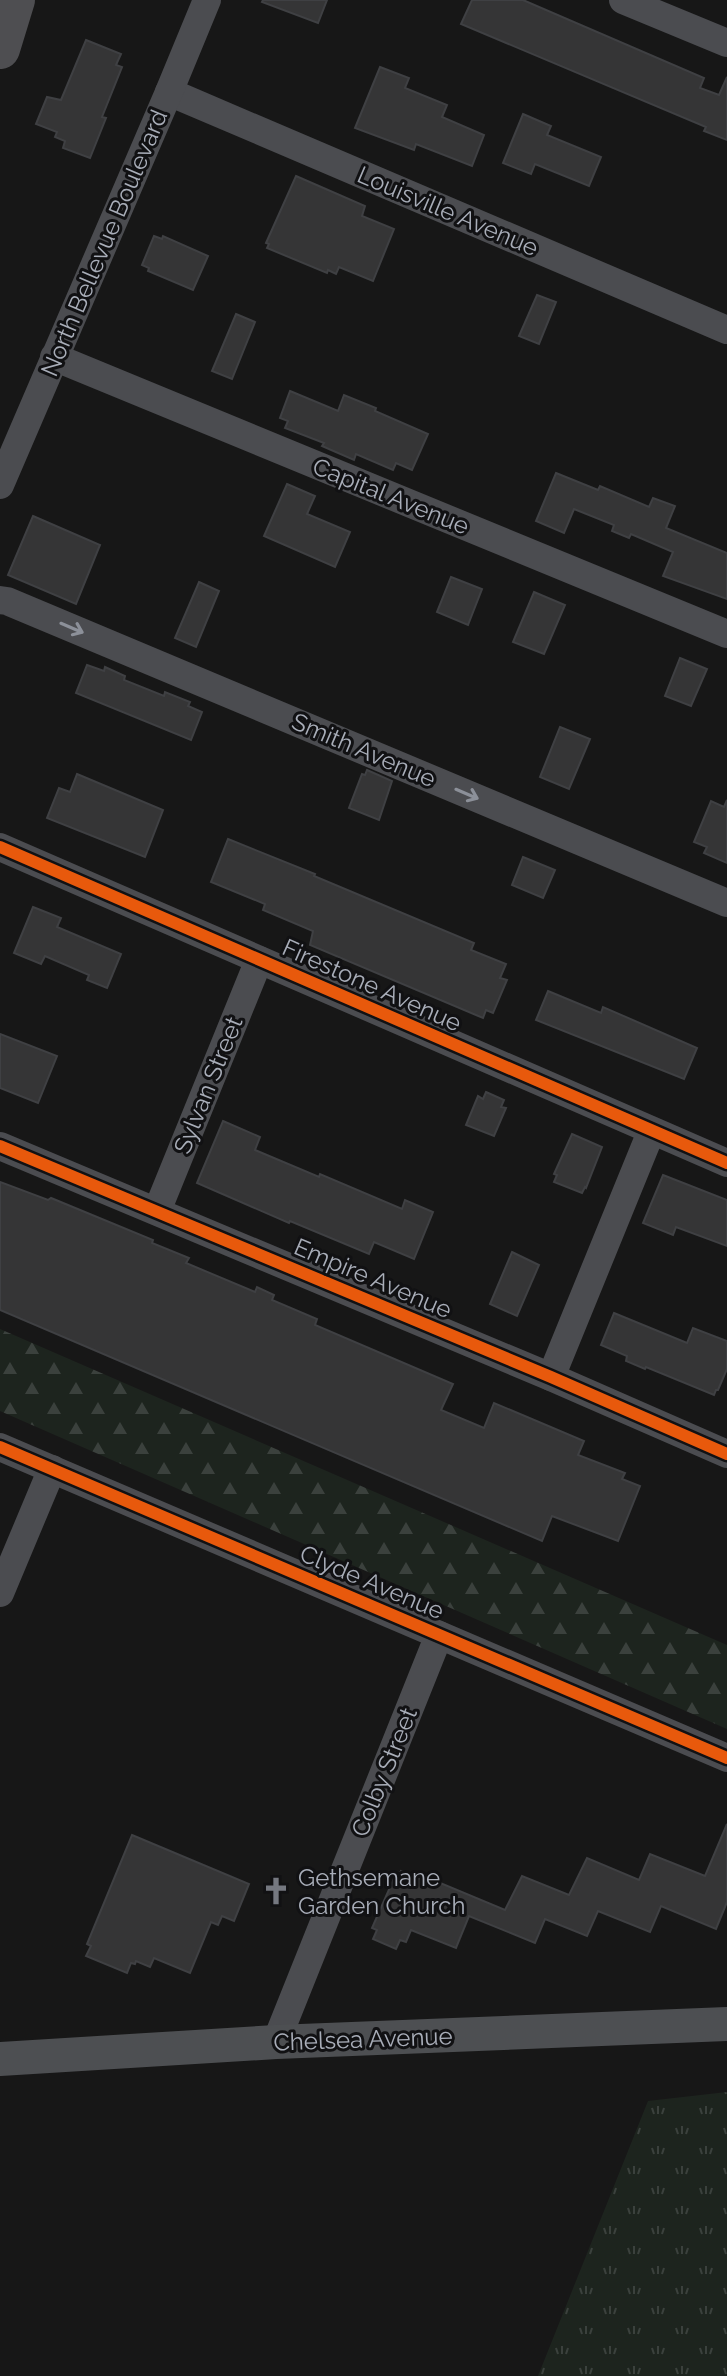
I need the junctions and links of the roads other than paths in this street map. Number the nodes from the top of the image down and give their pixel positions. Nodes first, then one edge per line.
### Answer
1 (15, 0) edge
2 (207, 0) edge
3 (623, 0) edge
4 (727, 43) edge
5 (0, 49) edge
6 (169, 92) junction
7 (727, 330) edge
8 (54, 357) junction
9 (0, 485) edge
10 (0, 600) edge
11 (727, 634) edge
12 (0, 847) edge
13 (727, 903) edge
14 (259, 960) junction
15 (651, 1132) junction
16 (0, 1146) edge
17 (727, 1163) edge
18 (157, 1211) junction
19 (551, 1377) junction
20 (0, 1447) edge
21 (727, 1454) edge
22 (52, 1469) junction
23 (0, 1593) edge
24 (439, 1635) junction
25 (727, 1758) edge
26 (727, 2024) edge
27 (276, 2042) junction
28 (0, 2059) edge

1 - 5 highway
2 - 6 street, North Bellevue Boulevard
3 - 4 street
6 - 7 street, Louisville Avenue
6 - 8 street, North Bellevue Boulevard
8 - 9 street, North Bellevue Boulevard
8 - 11 street, Capital Avenue
10 -> 13 street, Smith Avenue
12 - 14 street, Firestone Avenue
14 - 15 street, Firestone Avenue
14 - 18 street, Sylvan Street
15 - 17 street, Firestone Avenue
15 - 19 street
16 - 18 street, Empire Avenue
18 - 19 street, Empire Avenue
19 - 21 street, Empire Avenue
20 - 22 street, Clyde Avenue
22 - 23 street
22 - 24 street, Clyde Avenue
24 - 25 street, Clyde Avenue
24 - 27 street, Colby Street
26 - 27 main road, Chelsea Avenue
27 - 28 main road, Chelsea Avenue

